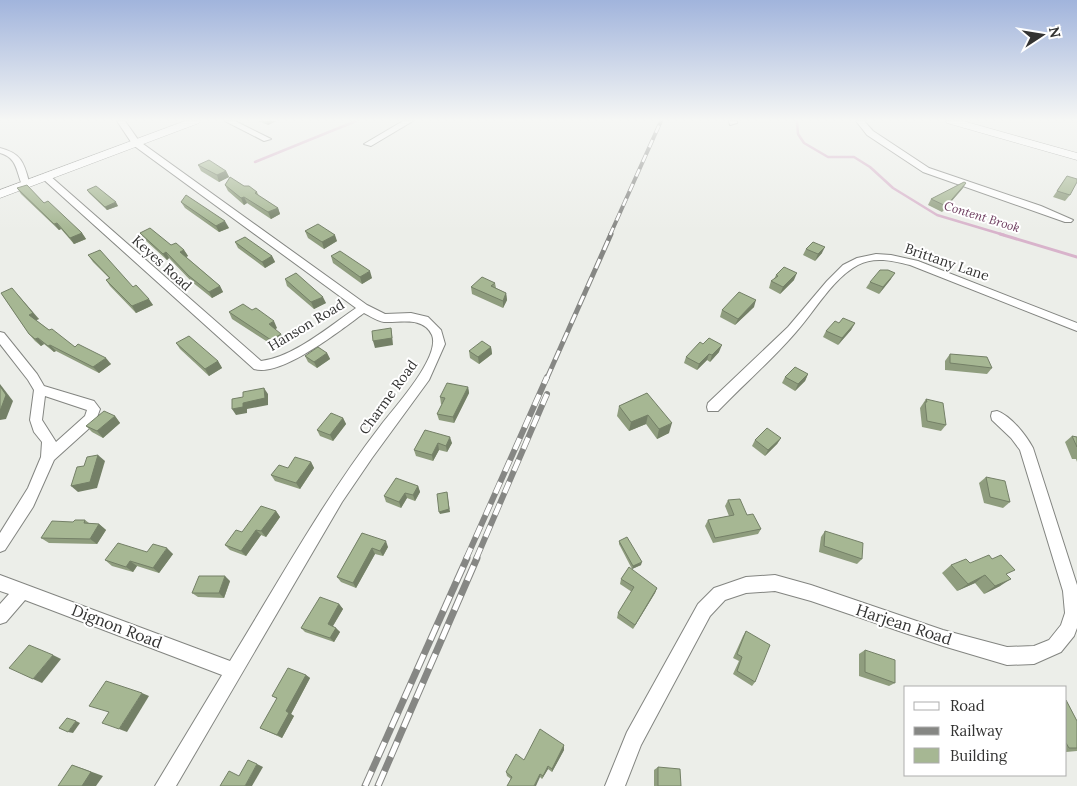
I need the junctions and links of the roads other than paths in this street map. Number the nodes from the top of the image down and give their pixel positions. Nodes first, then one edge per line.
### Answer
1 (16, 158) edge
2 (97, 158) edge
3 (156, 158) edge
4 (907, 158) edge
5 (46, 177) junction
6 (26, 185) junction
7 (0, 194) edge
8 (1068, 220) dead end
9 (363, 308) junction
10 (1077, 326) edge
11 (0, 336) edge
12 (263, 366) joint
13 (40, 390) junction
14 (713, 407) dead end
15 (998, 416) dead end
16 (48, 457) junction
17 (0, 545) edge
18 (0, 583) edge
19 (23, 591) junction
20 (0, 616) edge
21 (234, 670) junction
22 (165, 786) edge
23 (615, 786) edge

1 - 6 street
2 - 5 main road
3 - 9 street, Charme Road
4 - 8 street
5 - 6 main road
5 - 12 street, Keyes Road
6 - 7 main road
9 - 12 street, Hanson Road
9 - 21 street, Charme Road
10 - 14 street, Brittany Lane
11 - 13 street
13 - 16 street
13 - 16 street
15 - 23 street, Harjean Road
16 - 17 street
18 - 19 street, Dignon Road
19 - 20 street
19 - 21 street, Dignon Road
21 - 22 street, Charme Road

